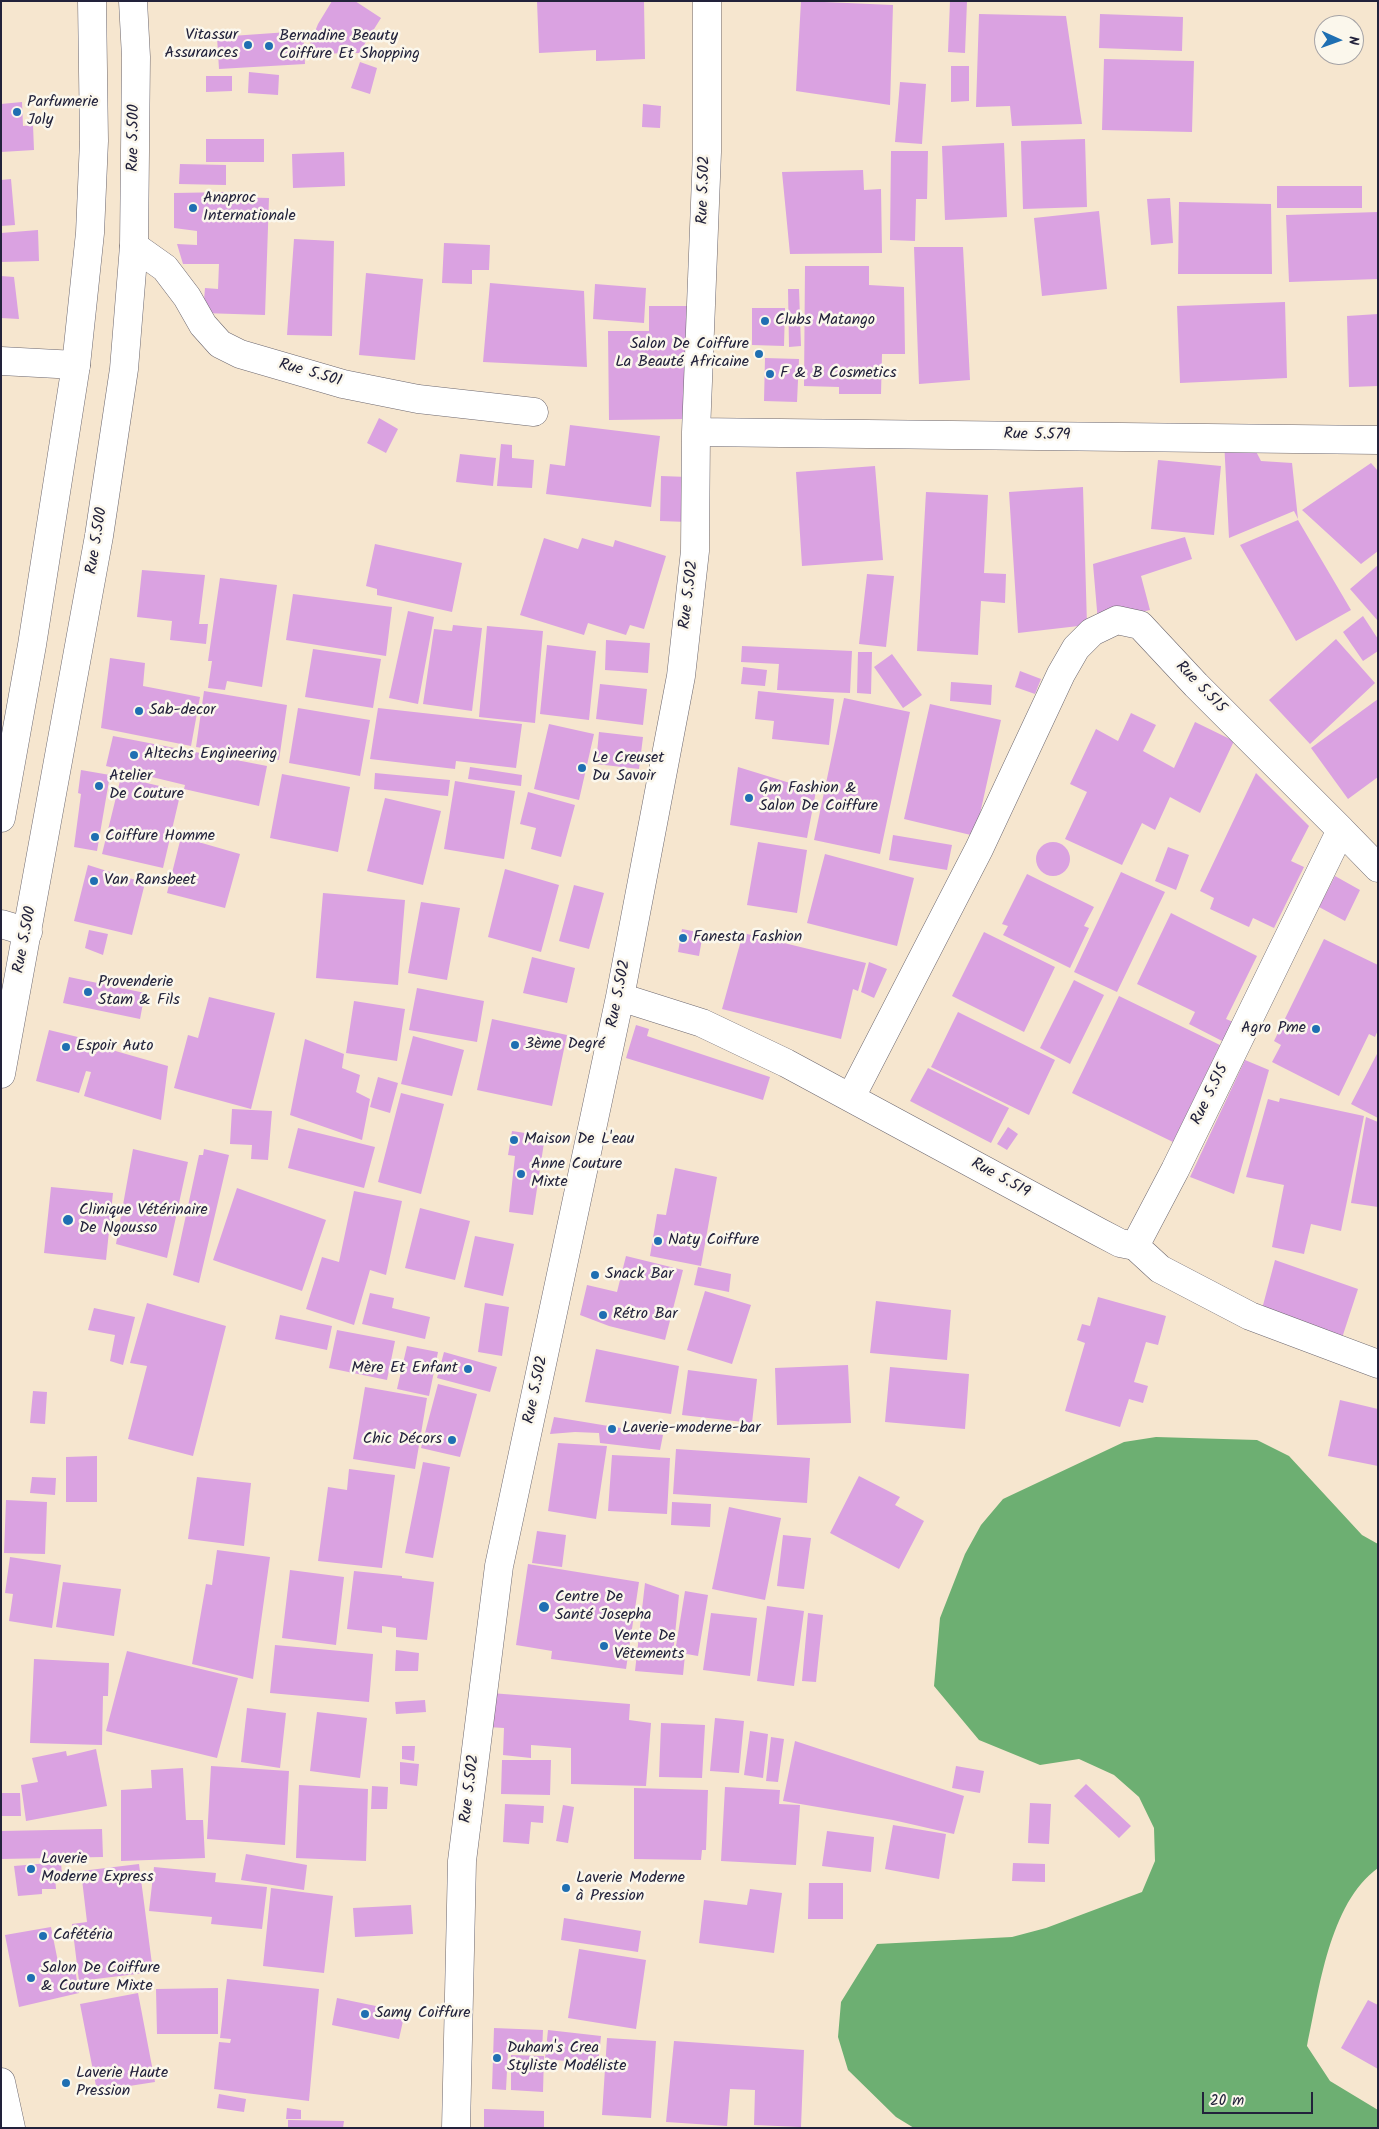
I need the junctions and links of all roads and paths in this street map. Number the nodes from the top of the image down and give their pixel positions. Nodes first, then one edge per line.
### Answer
1 (92, 1) edge
2 (133, 1) edge
3 (707, 1) edge
4 (134, 246) junction
5 (1, 362) edge
6 (76, 365) junction
7 (534, 412) dead end
8 (696, 432) junction
9 (1378, 440) edge
10 (1, 818) edge
11 (1340, 830) junction
12 (1378, 868) edge
13 (1, 924) edge
14 (28, 932) junction
15 (620, 997) junction
16 (1, 1074) edge
17 (851, 1097) junction
18 (1135, 1246) junction
19 (1378, 1364) edge
20 (1, 2082) edge
21 (11, 2128) edge
22 (456, 2128) edge

1 - 6 street
2 - 4 street, Rue 5.500
3 - 8 street, Rue 5.502
4 - 7 street, Rue 5.501
4 - 14 street, Rue 5.500
5 - 6 street
6 - 10 street
8 - 9 street, Rue 5.579
8 - 15 street, Rue 5.502
11 - 12 street
11 - 17 street, Rue 5.515
11 - 18 street, Rue 5.515
13 - 14 street
14 - 16 street, Rue 5.500
15 - 17 street, Rue 5.519
15 - 22 street, Rue 5.502
17 - 18 street, Rue 5.519
18 - 19 street, Rue 5.519
20 - 21 street

